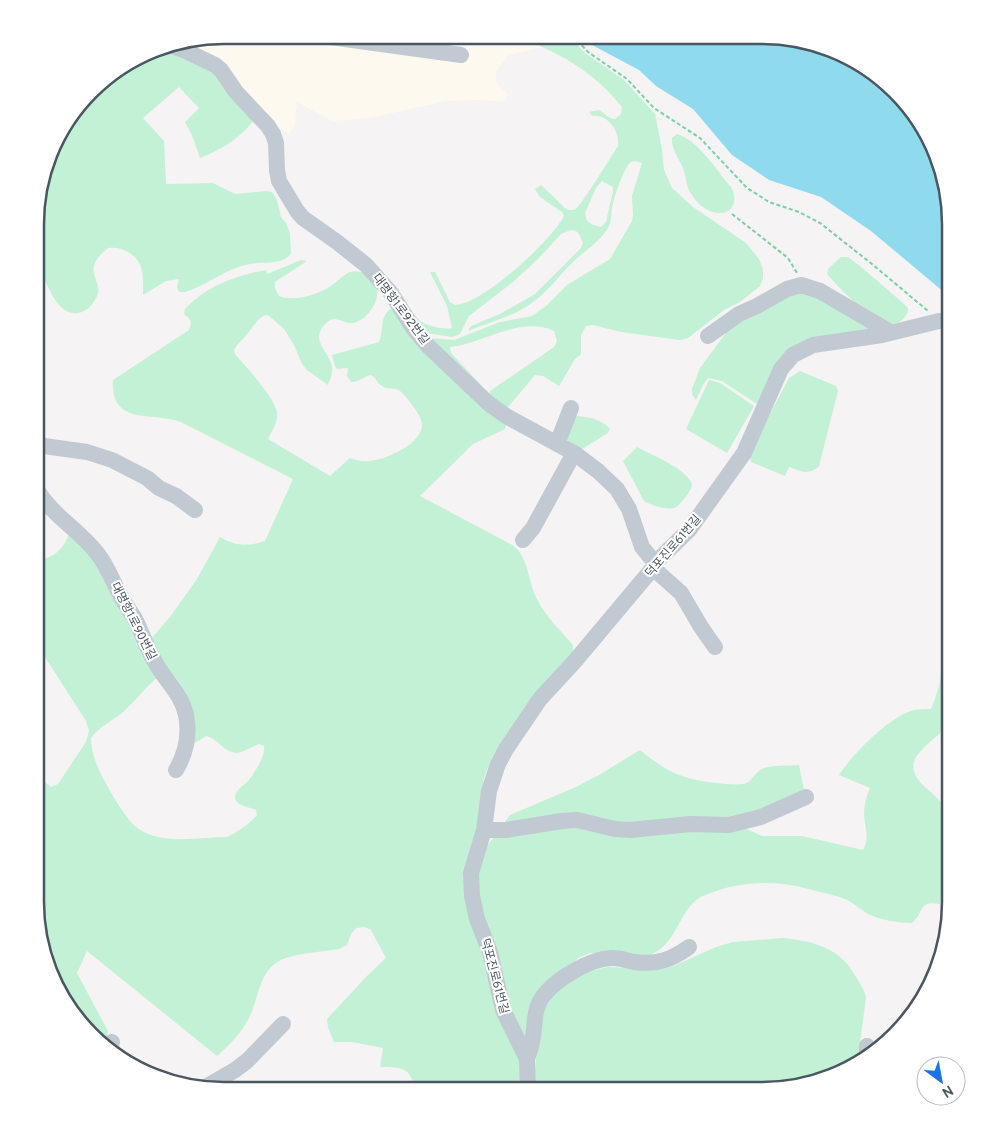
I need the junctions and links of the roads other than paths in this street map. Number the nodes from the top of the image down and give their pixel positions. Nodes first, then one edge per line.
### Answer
1 (381, 44) edge
2 (182, 49) edge
3 (461, 55) dead end
4 (939, 321) road end
5 (890, 332) junction
6 (708, 336) dead end
7 (571, 408) dead end
8 (557, 444) junction
9 (44, 446) edge
10 (574, 453) junction
11 (44, 502) edge
12 (195, 510) dead end
13 (523, 540) dead end
14 (654, 565) junction
15 (715, 647) dead end
16 (176, 770) dead end
17 (806, 797) dead end
18 (484, 830) junction
19 (689, 947) dead end
20 (283, 1024) dead end
21 (528, 1059) junction
22 (214, 1082) edge
23 (528, 1082) edge

1 - 3 street
2 - 8 street, 대명항1로92번길
4 - 5 street, 덕포진로61번길
5 - 6 street
5 - 14 street, 덕포진로61번길
7 - 8 street
8 - 10 street, 대명항1로92번길
9 - 12 street
10 - 13 street
10 - 14 street, 대명항1로92번길
11 - 16 street, 대명항1로90번길
14 - 15 street, 대명항1로92번길
14 - 18 street, 덕포진로61번길
17 - 18 street
18 - 21 street, 덕포진로61번길
19 - 21 street
20 - 22 street
21 - 23 street, 덕포진로61번길

